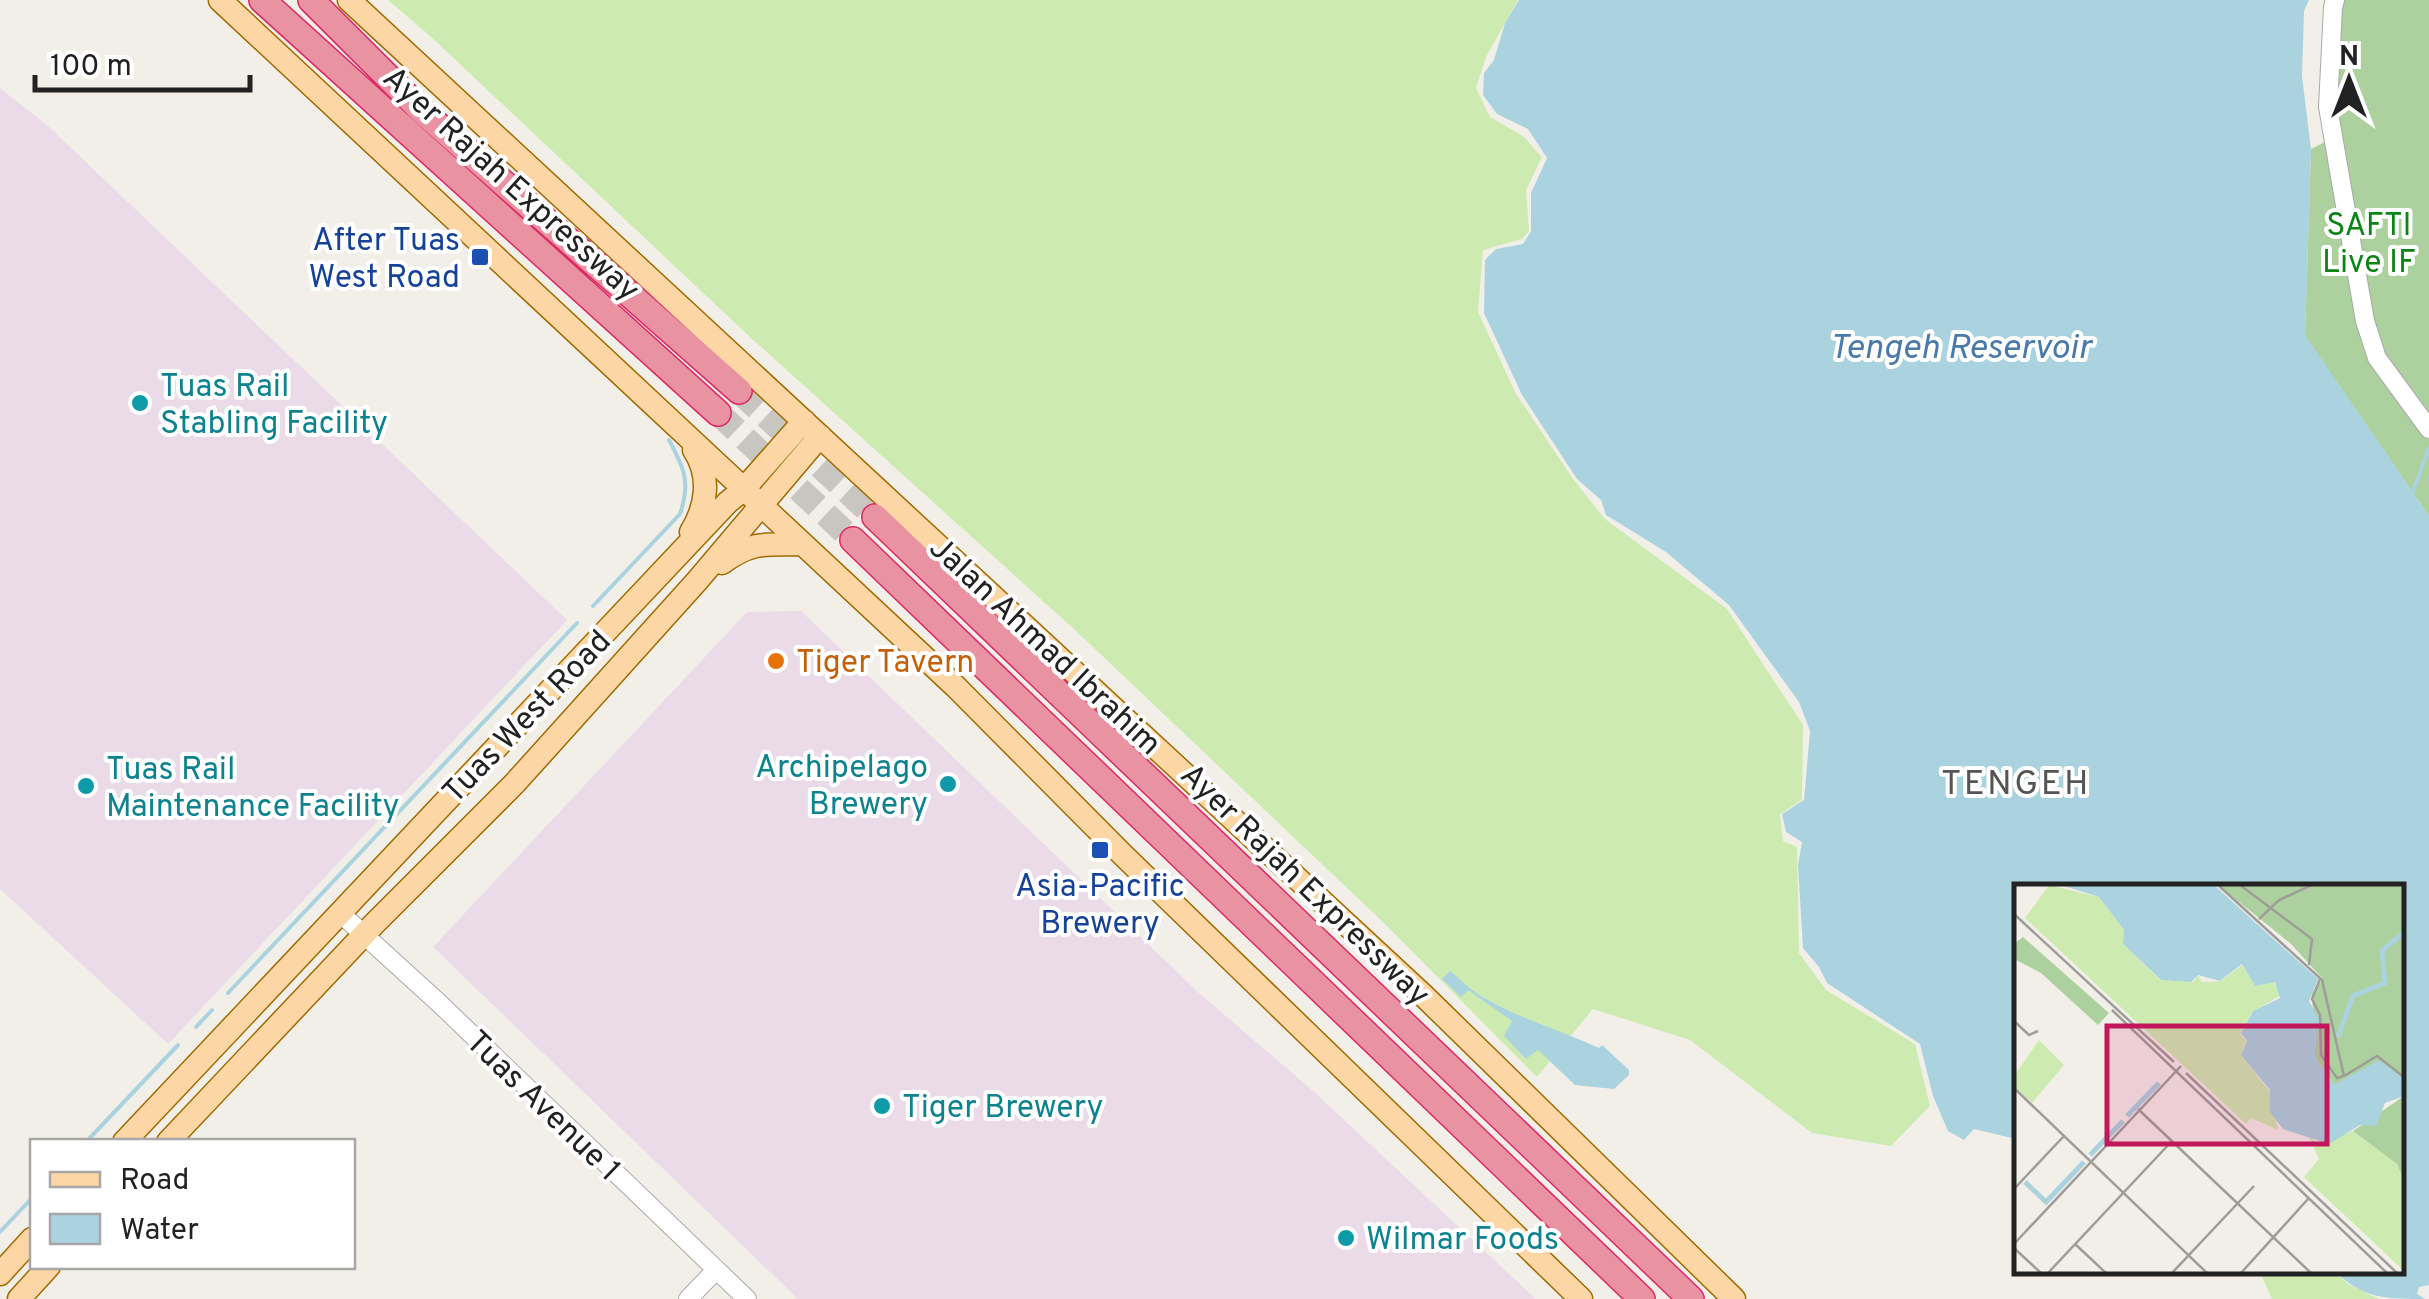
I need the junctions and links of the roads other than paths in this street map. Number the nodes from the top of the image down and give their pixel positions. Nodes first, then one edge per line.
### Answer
1 (220, 0) edge
2 (262, 0) edge
3 (310, 0) edge
4 (349, 0) edge
5 (2336, 0) edge
6 (740, 390) tunnel mouth
7 (718, 413) tunnel mouth
8 (812, 429) junction
9 (2429, 430) edge
10 (684, 434) junction
11 (751, 497) junction
12 (875, 517) tunnel mouth
13 (853, 540) tunnel mouth
14 (803, 544) junction
15 (674, 561) junction
16 (697, 580) junction
17 (339, 912) junction
18 (364, 934) junction
19 (127, 1139) edge
20 (171, 1139) edge
21 (30, 1241) edge
22 (47, 1269) edge
23 (716, 1270) junction
24 (0, 1274) edge
25 (19, 1299) edge
26 (688, 1299) edge
27 (747, 1299) edge
28 (1581, 1299) edge
29 (1642, 1299) edge
30 (1691, 1299) edge
31 (1734, 1299) edge

1 - 10 main road
2 - 7 highway, Ayer Rajah Expressway
3 - 6 highway, Ayer Rajah Expressway
4 - 8 main road, Jalan Ahmad Ibrahim
5 - 9 street
8 - 11 main road, Tuas West Road
8 - 31 main road, Jalan Ahmad Ibrahim
10 - 11 main road
10 - 15 main road
11 - 14 main road
11 - 15 main road, Tuas West Road
11 - 16 main road, Tuas West Road
12 - 30 highway, Ayer Rajah Expressway
13 - 29 highway, Ayer Rajah Expressway
14 - 16 main road
14 - 28 main road
15 - 17 main road, Tuas West Road
16 - 18 main road, Tuas West Road
17 - 18 street, Tuas Avenue 1
17 - 19 main road, Tuas West Road
18 - 20 main road, Tuas West Road
18 - 23 street, Tuas Avenue 1
21 - 24 main road
22 - 25 main road
23 - 26 street
23 - 27 street, Tuas Avenue 1

